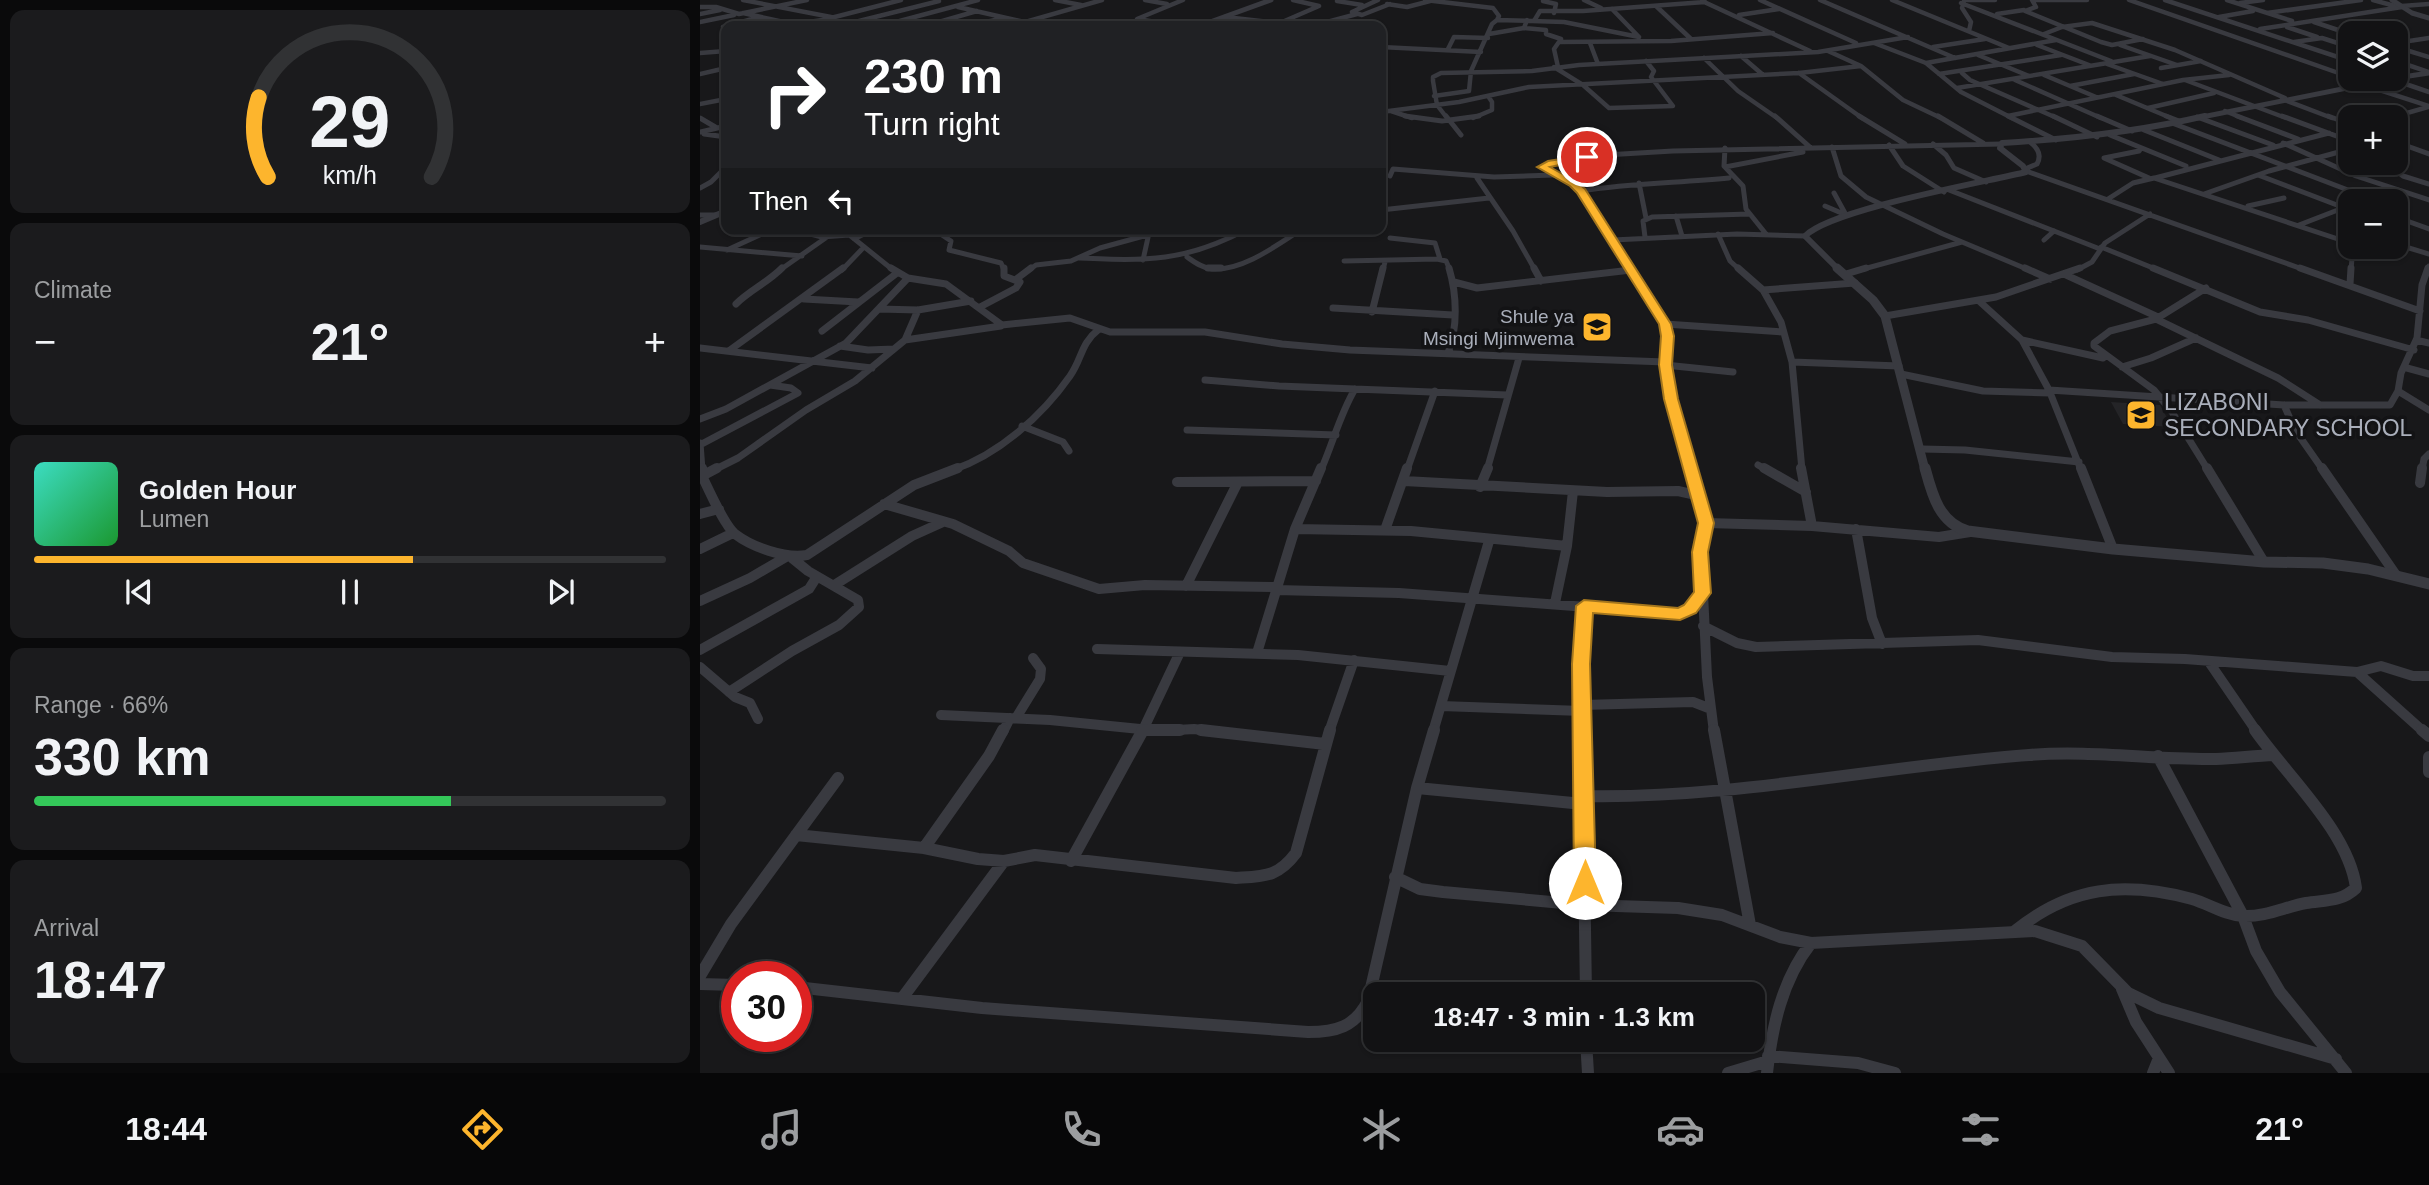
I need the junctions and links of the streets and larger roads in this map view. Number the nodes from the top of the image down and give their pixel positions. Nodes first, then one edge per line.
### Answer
1 (743, 0) edge
2 (807, 0) edge
3 (901, 0) edge
4 (978, 0) edge
5 (1055, 0) edge
6 (1102, 0) edge
7 (1145, 0) edge
8 (1183, 0) edge
9 (1271, 0) edge
10 (1293, 0) edge
11 (1313, 0) edge
12 (1338, 0) edge
13 (1428, 0) edge
14 (1493, 0) edge
15 (1584, 0) edge
16 (1635, 0) edge
17 (1760, 0) edge
18 (1820, 0) edge
19 (1892, 0) edge
20 (1995, 0) edge
21 (2033, 0) edge
22 (2087, 0) edge
23 (2129, 0) edge
24 (2179, 0) edge
25 (2227, 0) edge
26 (2263, 0) edge
27 (2316, 0) edge
28 (2361, 0) edge
29 (2373, 0) edge
30 (2392, 0) edge
31 (937, 1) edge
32 (1063, 1) edge
33 (1376, 1) edge
34 (1543, 1) edge
35 (1703, 1) edge
36 (1964, 1) edge
37 (1990, 1) edge
38 (2167, 1) edge
39 (886, 2) edge
40 (1306, 3) junction
41 (2328, 3) junction
42 (1170, 4) junction
43 (1390, 4) junction
44 (2428, 4) edge
45 (1365, 5) junction
46 (2241, 5) junction
47 (780, 6) junction
48 (878, 6) junction
49 (958, 6) junction
50 (1083, 6) junction
51 (1318, 6) junction
52 (1656, 6) junction
53 (700, 7) edge
54 (1483, 7) junction
55 (1638, 7) junction
56 (2150, 7) junction
57 (2402, 7) junction
58 (1604, 9) junction
59 (1612, 9) junction
60 (1779, 9) junction
61 (722, 10) junction
62 (2024, 10) junction
63 (898, 11) junction
64 (979, 11) junction
65 (1555, 11) junction
66 (1570, 11) junction
67 (2258, 11) junction
68 (2009, 12) junction
69 (2203, 13) junction
70 (2267, 13) junction
71 (2367, 13) junction
72 (700, 14) edge
73 (741, 14) junction
74 (889, 14) junction
75 (923, 14) junction
76 (1357, 14) junction
77 (1995, 14) junction
78 (1737, 15) junction
79 (834, 17) junction
80 (1008, 17) junction
81 (1225, 17) junction
82 (2217, 17) junction
83 (757, 18) junction
84 (1498, 18) junction
85 (2429, 18) edge
86 (906, 19) junction
87 (947, 20) junction
88 (1531, 20) junction
89 (746, 21) edge
90 (772, 21) edge
91 (808, 21) edge
92 (860, 21) edge
93 (899, 21) edge
94 (943, 21) edge
95 (990, 21) edge
96 (1023, 21) edge
97 (1030, 21) edge
98 (1150, 21) edge
99 (1213, 21) edge
100 (1262, 21) edge
101 (1285, 21) edge
102 (1334, 21) edge
103 (1549, 21) junction
104 (700, 22) edge
105 (1564, 22) junction
106 (2312, 22) junction
107 (2299, 23) junction
108 (1574, 24) junction
109 (2280, 25) junction
110 (721, 26) edge
111 (2062, 27) junction
112 (1524, 28) junction
113 (1596, 28) junction
114 (2257, 30) junction
115 (2338, 30) edge
116 (1969, 31) junction
117 (1773, 33) junction
118 (2044, 34) junction
119 (1489, 36) junction
120 (1561, 36) junction
121 (2232, 36) junction
122 (1639, 37) junction
123 (1908, 37) junction
124 (1689, 38) junction
125 (2322, 38) junction
126 (2429, 38) edge
127 (1986, 39) junction
128 (2057, 39) junction
129 (2145, 39) junction
130 (1646, 41) junction
131 (1870, 42) junction
132 (2293, 42) junction
133 (2408, 42) edge
134 (1591, 43) junction
135 (2338, 43) edge
136 (1858, 44) junction
137 (2034, 44) junction
138 (2120, 45) junction
139 (2112, 46) junction
140 (1386, 47) edge
141 (1933, 48) junction
142 (2009, 48) junction
143 (1448, 49) junction
144 (2408, 49) edge
145 (721, 51) edge
146 (1827, 51) junction
147 (2085, 51) junction
148 (1481, 52) junction
149 (1812, 52) junction
150 (700, 53) edge
151 (1978, 54) junction
152 (2062, 55) junction
153 (1741, 56) junction
154 (2150, 56) junction
155 (2338, 57) edge
156 (2429, 57) edge
157 (1704, 58) junction
158 (1955, 58) junction
159 (1646, 61) junction
160 (2203, 61) junction
161 (721, 62) dead end
162 (2113, 62) junction
163 (2105, 63) junction
164 (1598, 64) junction
165 (1926, 64) junction
166 (2003, 65) junction
167 (2090, 65) junction
168 (2177, 65) junction
169 (2408, 65) edge
170 (721, 66) edge
171 (1861, 66) junction
172 (1556, 67) junction
173 (2161, 68) dead end
174 (721, 69) edge
175 (1471, 71) junction
176 (2429, 72) edge
177 (1799, 73) junction
178 (1962, 73) junction
179 (2338, 73) edge
180 (700, 74) edge
181 (1762, 74) junction
182 (1939, 74) junction
183 (2134, 74) junction
184 (2043, 75) junction
185 (2229, 75) junction
186 (2418, 75) junction
187 (1722, 76) junction
188 (2408, 76) edge
189 (2031, 77) junction
190 (2429, 78) edge
191 (2015, 80) junction
192 (2183, 80) junction
193 (1654, 81) junction
194 (2100, 81) junction
195 (2408, 83) edge
196 (1983, 84) junction
197 (2164, 84) junction
198 (1583, 85) junction
199 (2108, 85) dead end
200 (2070, 86) junction
201 (2338, 86) edge
202 (2115, 87) dead end
203 (1957, 88) junction
204 (2388, 91) edge
205 (2127, 92) junction
206 (2429, 92) edge
207 (2216, 93) junction
208 (2116, 94) junction
209 (1434, 96) junction
210 (1488, 96) junction
211 (2098, 98) junction
212 (2283, 99) junction
213 (721, 100) edge
214 (2067, 103) junction
215 (700, 104) edge
216 (1437, 105) junction
217 (2252, 105) junction
218 (2429, 106) edge
219 (2148, 108) junction
220 (2040, 109) junction
221 (1386, 111) edge
222 (1389, 111) junction
223 (2225, 111) junction
224 (2408, 111) edge
225 (2008, 116) junction
226 (2197, 117) junction
227 (700, 118) edge
228 (1451, 120) junction
229 (2338, 120) edge
230 (2175, 122) junction
231 (721, 127) edge
232 (717, 128) junction
233 (2144, 130) junction
234 (2132, 131) junction
235 (700, 133) edge
236 (2329, 133) junction
237 (1461, 135) dead end
238 (2110, 135) junction
239 (721, 136) edge
240 (2096, 136) junction
241 (2338, 136) edge
242 (2300, 139) junction
243 (2056, 140) junction
244 (2030, 142) junction
245 (2283, 143) junction
246 (1905, 144) junction
247 (1933, 144) junction
248 (1985, 144) junction
249 (2001, 144) junction
250 (1889, 145) junction
251 (2273, 145) junction
252 (2408, 146) edge
253 (1832, 147) junction
254 (1725, 148) junction
255 (1754, 148) junction
256 (1815, 148) junction
257 (2141, 148) junction
258 (2252, 153) junction
259 (2338, 153) edge
260 (2429, 154) edge
261 (2319, 159) junction
262 (1754, 160) junction
263 (2219, 160) junction
264 (2186, 166) junction
265 (1725, 167) junction
266 (2285, 167) junction
267 (2026, 170) junction
268 (721, 172) edge
269 (2258, 174) junction
270 (2402, 175) edge
271 (1390, 176) dead end
272 (1554, 176) junction
273 (1477, 178) junction
274 (1729, 178) junction
275 (2152, 178) junction
276 (1986, 182) junction
277 (1639, 183) junction
278 (2429, 184) edge
279 (700, 188) edge
280 (2345, 189) edge
281 (1581, 191) junction
282 (1947, 191) junction
283 (1833, 193) dead end
284 (2204, 194) junction
285 (1489, 198) junction
286 (2284, 198) dead end
287 (2108, 199) junction
288 (2429, 200) edge
289 (2236, 205) junction
290 (2338, 205) edge
291 (1825, 206) dead end
292 (1884, 206) junction
293 (1386, 209) edge
294 (2338, 212) edge
295 (721, 214) edge
296 (721, 214) edge
297 (1749, 214) junction
298 (2150, 214) junction
299 (700, 215) edge
300 (1846, 215) junction
301 (1675, 216) junction
302 (1646, 218) junction
303 (2408, 221) edge
304 (700, 222) edge
305 (2298, 225) junction
306 (2429, 229) edge
307 (2054, 231) junction
308 (1718, 234) junction
309 (1766, 234) junction
310 (760, 235) edge
311 (818, 235) edge
312 (837, 235) edge
313 (849, 235) edge
314 (942, 235) edge
315 (1145, 235) edge
316 (1154, 235) edge
317 (1236, 235) edge
318 (1292, 235) edge
319 (1682, 236) junction
320 (1805, 236) junction
321 (827, 237) junction
322 (1645, 237) junction
323 (1390, 238) dead end
324 (1613, 240) junction
325 (2044, 240) dead end
326 (2338, 240) edge
327 (1963, 242) junction
328 (700, 247) edge
329 (864, 247) junction
330 (2100, 248) junction
331 (2408, 248) edge
332 (726, 250) junction
333 (2429, 254) edge
334 (802, 256) junction
335 (1187, 257) junction
336 (1079, 258) junction
337 (1440, 259) junction
338 (2351, 259) edge
339 (1143, 260) junction
340 (1344, 261) dead end
341 (1385, 262) junction
342 (2429, 266) edge
343 (1631, 270) junction
344 (897, 273) junction
345 (1846, 274) junction
346 (2066, 275) junction
347 (908, 278) junction
348 (2051, 279) junction
349 (1015, 280) junction
350 (1541, 281) junction
351 (1454, 282) junction
352 (1855, 283) junction
353 (2350, 284) junction
354 (2206, 288) junction
355 (1763, 290) junction
356 (2420, 295) junction
357 (2429, 295) edge
358 (803, 299) junction
359 (971, 301) junction
360 (1979, 301) junction
361 (858, 302) junction
362 (736, 304) dead end
363 (981, 307) junction
364 (1333, 308) dead end
365 (879, 309) junction
366 (918, 310) junction
367 (1372, 312) junction
368 (1453, 315) junction
369 (2423, 315) edge
370 (1885, 316) junction
371 (2157, 318) junction
372 (1665, 324) junction
373 (1002, 325) junction
374 (1098, 330) junction
375 (822, 331) dead end
376 (1783, 332) junction
377 (2196, 338) junction
378 (905, 340) junction
379 (2022, 340) junction
380 (2416, 340) junction
381 (2429, 343) edge
382 (840, 346) junction
383 (700, 348) edge
384 (894, 349) junction
385 (730, 350) junction
386 (2414, 350) junction
387 (1448, 353) junction
388 (1519, 358) junction
389 (812, 359) junction
390 (2110, 360) junction
391 (1793, 362) junction
392 (1665, 364) junction
393 (2122, 367) junction
394 (872, 368) junction
395 (2407, 368) junction
396 (1900, 370) junction
397 (1733, 372) dead end
398 (2429, 374) edge
399 (1205, 380) dead end
400 (770, 385) junction
401 (1355, 389) junction
402 (1435, 391) junction
403 (2050, 391) junction
404 (2398, 391) junction
405 (1507, 395) junction
406 (2159, 396) junction
407 (2284, 405) junction
408 (2319, 405) junction
409 (2429, 410) edge
410 (700, 419) edge
411 (1022, 426) junction
412 (1187, 430) dead end
413 (1336, 435) junction
414 (700, 444) edge
415 (1922, 449) junction
416 (1069, 451) dead end
417 (2429, 454) edge
418 (2079, 462) junction
419 (1758, 465) dead end
420 (701, 477) edge
421 (1315, 481) junction
422 (1404, 481) junction
423 (1177, 482) dead end
424 (2420, 482) dead end
425 (1237, 484) junction
426 (1480, 487) junction
427 (1573, 491) junction
428 (1806, 492) junction
429 (1696, 495) junction
430 (884, 505) junction
431 (719, 509) junction
432 (700, 514) edge
433 (945, 521) junction
434 (1706, 523) junction
435 (1812, 526) junction
436 (1295, 529) junction
437 (1856, 529) junction
438 (1385, 530) junction
439 (1970, 532) junction
440 (733, 533) junction
441 (1489, 541) junction
442 (1567, 545) junction
443 (700, 549) edge
444 (2113, 549) junction
445 (789, 558) junction
446 (2264, 562) junction
447 (2396, 575) junction
448 (816, 578) junction
449 (836, 584) junction
450 (2429, 584) edge
451 (1186, 586) junction
452 (1276, 589) junction
453 (1703, 593) junction
454 (1470, 600) junction
455 (700, 601) edge
456 (1555, 603) junction
457 (1584, 606) junction
458 (1703, 626) junction
459 (1882, 643) junction
460 (1097, 649) dead end
461 (700, 650) edge
462 (1180, 652) junction
463 (1257, 653) junction
464 (1034, 658) dead end
465 (1354, 660) junction
466 (2209, 662) junction
467 (700, 667) edge
468 (1450, 671) junction
469 (2357, 672) junction
470 (2429, 676) edge
471 (729, 692) junction
472 (1441, 706) junction
473 (1582, 708) junction
474 (1711, 709) junction
475 (941, 715) dead end
476 (1013, 718) junction
477 (758, 719) dead end
478 (1143, 729) junction
479 (2429, 736) edge
480 (1325, 744) junction
481 (2274, 755) junction
482 (2158, 756) junction
483 (2429, 757) edge
484 (2429, 772) edge
485 (838, 778) dead end
486 (1417, 788) junction
487 (1723, 790) junction
488 (1583, 800) junction
489 (796, 835) junction
490 (925, 848) junction
491 (1071, 860) junction
492 (1004, 861) junction
493 (1395, 877) junction
494 (1585, 905) junction
495 (2243, 916) junction
496 (1750, 925) junction
497 (2015, 931) junction
498 (1811, 943) junction
499 (700, 976) edge
500 (1586, 982) edge
501 (2119, 982) junction
502 (700, 984) edge
503 (721, 985) edge
504 (812, 989) edge
505 (904, 997) junction
506 (1587, 1052) edge
507 (2159, 1058) junction
508 (2336, 1059) junction
509 (1768, 1063) edge
510 (1588, 1073) edge
511 (1728, 1073) edge
512 (1895, 1073) edge
513 (2153, 1073) edge
514 (2169, 1073) edge
515 (2346, 1073) edge

1 - 47 street
2 - 47 street
3 - 39 street
4 - 49 street
5 - 32 street
6 - 50 street
7 - 42 street
8 - 42 street
9 - 81 street
10 - 40 street
11 - 40 street
12 - 45 street
12 - 51 street
13 - 43 street
13 - 54 street
14 - 54 street
15 - 58 street
16 - 55 street
17 - 60 street
18 - 123 street
19 - 116 street
20 - 37 street
21 - 22 street
21 - 62 street
23 - 56 street
24 - 38 street
25 - 46 street
26 - 46 street
27 - 41 street
28 - 41 street
29 - 57 street
30 - 57 street
31 - 49 street
31 - 63 street
32 - 50 street
33 - 43 street
33 - 45 street
34 - 65 street
35 - 52 street
35 - 78 street
36 - 37 street
36 - 77 street
36 - 116 street
37 - 68 street
38 - 56 street
38 - 69 street
39 - 48 street
40 - 51 street
41 - 70 street
41 - 71 street
42 - 98 street
43 - 76 street
44 - 57 street
45 - 76 street
46 - 67 street
46 - 69 street
47 - 73 street
47 - 79 street
48 - 63 street
48 - 79 street
49 - 64 street
49 - 75 street
50 - 97 street
51 - 101 street
52 - 55 street
52 - 124 street
53 - 61 street
54 - 84 street
55 - 59 street
56 - 121 street
57 - 71 street
57 - 85 street
58 - 59 street
58 - 66 street
59 - 122 street
60 - 78 street
60 - 136 street
61 - 72 street
61 - 73 street
62 - 68 street
62 - 111 street
63 - 74 street
64 - 80 street
64 - 87 street
65 - 66 street
65 - 88 street
65 - 103 street
66 - 105 street
67 - 70 street
67 - 82 street
68 - 77 street
69 - 82 street
70 - 107 street
71 - 106 street
73 - 83 street
73 - 104 street
74 - 86 street
74 - 92 street
75 - 86 street
75 - 87 street
76 - 102 street
77 - 118 street
78 - 117 street
79 - 91 street
80 - 95 street
80 - 96 street
81 - 99 street
81 - 100 street
82 - 114 street
83 - 89 street
83 - 90 street
84 - 88 street
84 - 119 street
86 - 93 street
87 - 94 street
88 - 103 street
88 - 112 street
103 - 105 street
104 - 110 street
105 - 108 street
106 - 107 street
106 - 115 street
107 - 109 street
108 - 113 street
108 - 120 street
109 - 114 street
109 - 125 street
111 - 118 street
111 - 129 street
111 - 139 street
112 - 119 street
112 - 120 street
113 - 122 street
113 - 134 street
114 - 121 street
114 - 132 street
116 - 127 street
117 - 124 street
117 - 149 street
118 - 128 street
119 - 143 street
119 - 148 street
120 - 134 street
120 - 172 street
121 - 179 street
122 - 130 street
123 - 131 street
123 - 141 street
124 - 130 street
125 - 132 street
125 - 135 street
126 - 133 street
127 - 141 street
127 - 142 street
128 - 137 street
128 - 147 street
129 - 138 street
129 - 160 street
130 - 134 street
131 - 136 street
131 - 165 street
132 - 155 street
134 - 164 street
136 - 146 street
137 - 142 street
137 - 152 street
138 - 139 street
138 - 154 street
139 - 147 street
140 - 143 street
141 - 158 street
142 - 151 street
143 - 148 street
144 - 156 street
145 - 150 street
146 - 149 street
146 - 171 street
147 - 162 street
148 - 175 street
149 - 153 street
151 - 158 street
151 - 166 street
152 - 166 street
152 - 167 street
153 - 157 street
153 - 181 street
154 - 162 street
154 - 168 street
157 - 159 street
157 - 187 street
158 - 165 street
159 - 164 street
159 - 193 street
160 - 168 street
160 - 185 street
161 - 170 street
162 - 163 street
163 - 167 street
163 - 183 street
164 - 172 street
165 - 182 street
166 - 178 street
166 - 189 street
167 - 184 street
168 - 173 street
169 - 176 street
171 - 177 street
171 - 248 street
172 - 175 street
172 - 198 street
174 - 180 street
175 - 209 street
175 - 209 street
176 - 186 street
177 - 181 street
177 - 246 street
178 - 182 street
178 - 196 street
181 - 187 street
182 - 203 street
183 - 194 street
183 - 197 street
184 - 189 street
184 - 200 street
185 - 192 street
185 - 212 street
186 - 188 street
186 - 190 street
187 - 193 street
187 - 256 street
189 - 191 street
191 - 196 street
191 - 214 street
192 - 197 street
192 - 207 street
193 - 198 street
193 - 198 street
194 - 199 street
194 - 200 street
195 - 206 street
196 - 203 street
196 - 220 street
197 - 205 street
198 - 210 street
200 - 211 street
201 - 212 street
202 - 205 street
203 - 225 street
204 - 218 street
205 - 208 street
207 - 217 street
207 - 219 street
208 - 211 street
208 - 219 street
209 - 216 street
210 - 216 street
210 - 228 street
211 - 214 street
212 - 217 street
212 - 229 street
213 - 215 street
214 - 220 street
214 - 234 street
216 - 222 street
216 - 228 street
217 - 223 street
217 - 236 street
218 - 224 street
219 - 230 street
220 - 225 street
220 - 240 street
221 - 222 street
222 - 228 street
223 - 226 street
223 - 242 street
225 - 243 street
226 - 230 street
226 - 251 street
227 - 232 street
228 - 237 street
230 - 233 street
230 - 258 street
231 - 232 street
232 - 235 street
233 - 234 street
233 - 263 street
234 - 238 street
235 - 239 street
236 - 241 street
236 - 242 street
238 - 240 street
238 - 257 street
240 - 243 street
242 - 245 street
243 - 244 street
244 - 249 street
244 - 267 street
245 - 251 street
245 - 261 street
246 - 247 street
246 - 250 street
247 - 248 street
247 - 276 street
248 - 249 street
249 - 267 street
250 - 253 street
250 - 282 street
251 - 258 street
252 - 260 street
253 - 256 street
253 - 292 street
254 - 255 street
254 - 265 street
254 - 272 street
255 - 256 street
255 - 262 street
256 - 262 street
257 - 264 street
257 - 275 street
258 - 263 street
258 - 266 street
259 - 261 street
261 - 266 street
261 - 288 street
262 - 265 street
263 - 264 street
264 - 275 street
265 - 274 street
266 - 269 street
266 - 280 street
267 - 276 street
267 - 287 street
268 - 279 street
269 - 284 street
269 - 290 street
270 - 278 street
271 - 273 street
272 - 273 street
272 - 281 street
273 - 285 street
274 - 277 street
274 - 297 street
275 - 284 street
275 - 287 street
276 - 282 street
277 - 281 street
277 - 302 street
281 - 324 street
282 - 292 street
282 - 307 street
283 - 300 street
284 - 289 street
285 - 293 street
285 - 350 street
286 - 289 street
287 - 298 street
289 - 305 street
291 - 300 street
292 - 300 street
292 - 327 street
294 - 305 street
295 - 299 street
296 - 304 street
297 - 301 street
297 - 309 street
298 - 330 street
298 - 353 street
300 - 320 street
301 - 302 street
301 - 319 street
302 - 322 street
303 - 306 street
305 - 326 street
307 - 325 street
307 - 330 street
308 - 309 street
308 - 319 street
308 - 355 street
309 - 320 street
310 - 332 street
311 - 321 street
312 - 321 street
313 - 329 street
314 - 349 street
315 - 336 street
316 - 339 street
317 - 335 street
318 - 335 street
319 - 322 street
320 - 345 street
321 - 334 street
322 - 324 street
323 - 337 street
324 - 343 street
327 - 345 street
327 - 348 street
328 - 332 street
329 - 344 street
329 - 358 street
330 - 346 street
330 - 354 street
331 - 333 street
332 - 334 street
334 - 362 street
335 - 339 street
336 - 339 street
336 - 349 street
337 - 341 street
337 - 351 street
338 - 353 street
340 - 341 street
341 - 367 street
342 - 356 street
343 - 350 street
343 - 372 street
344 - 347 street
344 - 361 street
345 - 352 street
346 - 348 street
346 - 371 street
347 - 359 street
347 - 365 street
348 - 360 street
349 - 363 street
350 - 351 street
351 - 368 street
352 - 355 street
352 - 370 street
353 - 369 street
354 - 371 street
354 - 386 street
355 - 376 street
356 - 357 street
356 - 369 street
358 - 361 street
358 - 385 street
359 - 363 street
359 - 366 street
360 - 370 street
360 - 379 street
361 - 375 street
363 - 373 street
364 - 367 street
365 - 366 street
365 - 382 street
366 - 378 street
367 - 368 street
368 - 387 street
369 - 380 street
370 - 396 street
371 - 377 street
371 - 390 street
372 - 376 street
372 - 392 street
373 - 374 street
373 - 378 street
374 - 387 street
374 - 411 street
376 - 391 street
377 - 393 street
377 - 408 street
378 - 384 street
379 - 390 street
379 - 403 street
380 - 381 street
380 - 386 street
382 - 384 street
382 - 389 street
383 - 385 street
384 - 394 street
385 - 389 street
386 - 395 street
387 - 388 street
388 - 392 street
388 - 405 street
389 - 394 street
389 - 400 street
390 - 393 street
391 - 396 street
391 - 428 street
392 - 397 street
392 - 429 street
393 - 406 street
394 - 420 street
395 - 398 street
395 - 404 street
396 - 403 street
396 - 415 street
399 - 401 street
400 - 410 street
400 - 414 street
401 - 402 street
401 - 413 street
402 - 405 street
402 - 422 street
403 - 406 street
403 - 418 street
404 - 408 street
404 - 409 street
405 - 426 street
406 - 407 street
406 - 446 street
407 - 408 street
407 - 447 street
411 - 416 street
411 - 430 street
412 - 413 street
413 - 421 street
414 - 420 street
415 - 418 street
415 - 439 street
417 - 424 street
418 - 444 street
419 - 428 street
420 - 431 street
421 - 425 street
421 - 436 street
422 - 426 street
422 - 438 street
423 - 425 street
425 - 451 street
426 - 427 street
427 - 429 street
427 - 442 street
428 - 435 street
429 - 434 street
430 - 433 street
430 - 445 street
431 - 432 street
431 - 440 street
433 - 449 street
433 - 451 street
434 - 435 street
434 - 453 street
435 - 437 street
436 - 438 street
436 - 452 street
437 - 439 street
437 - 459 street
438 - 441 street
439 - 444 street
440 - 443 street
440 - 445 street
441 - 442 street
441 - 454 street
442 - 456 street
444 - 446 street
445 - 448 street
445 - 455 street
446 - 447 street
447 - 450 street
448 - 449 street
448 - 461 street
449 - 471 street
451 - 452 street
452 - 454 street
452 - 463 street
453 - 457 street
453 - 458 street
454 - 456 street
454 - 468 street
456 - 457 street
457 - 473 street
458 - 459 street
458 - 474 street
459 - 466 street
460 - 462 street
462 - 463 street
462 - 478 street
463 - 465 street
464 - 476 street
465 - 468 street
465 - 480 street
466 - 469 street
466 - 481 street
467 - 471 street
468 - 472 street
469 - 470 street
469 - 479 street
471 - 477 street
472 - 473 street
472 - 486 street
473 - 474 street
473 - 488 street
474 - 487 street
475 - 476 street
476 - 478 street
476 - 490 street
478 - 480 street
478 - 491 street
480 - 491 street
481 - 482 street
481 - 495 street
482 - 487 street
482 - 495 street
483 - 484 street
485 - 489 street
486 - 488 street
486 - 493 street
487 - 488 street
487 - 496 street
488 - 494 street
489 - 490 street
489 - 499 street
490 - 492 street
491 - 492 street
492 - 505 street
493 - 494 street
493 - 505 street
494 - 496 street
494 - 500 street
495 - 497 street
495 - 508 street
496 - 498 street
497 - 498 street
497 - 501 street
498 - 509 street
501 - 507 street
501 - 508 street
502 - 503 street
504 - 505 street
506 - 510 street
507 - 513 street
507 - 514 street
508 - 515 street
509 - 511 street
509 - 512 street

